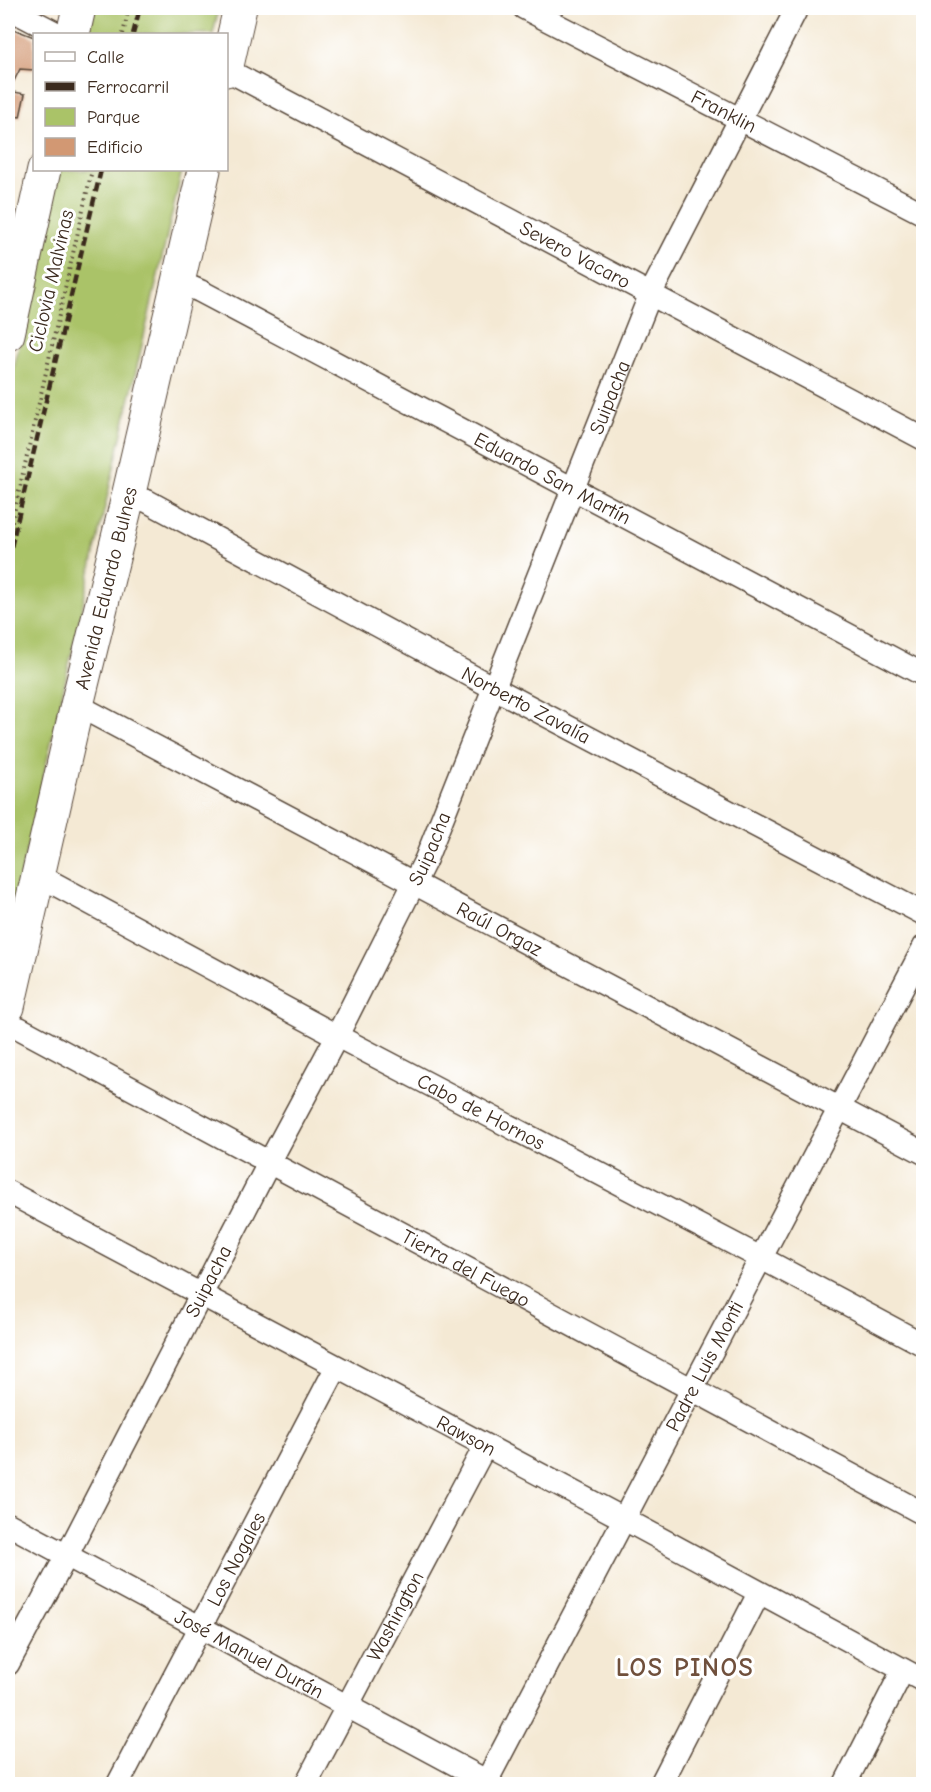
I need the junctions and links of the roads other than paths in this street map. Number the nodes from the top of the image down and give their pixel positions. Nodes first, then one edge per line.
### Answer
1 (8, 8) edge
2 (79, 8) edge
3 (240, 8) edge
4 (524, 8) edge
5 (797, 8) edge
6 (56, 33) edge
7 (73, 33) edge
8 (228, 65) edge
9 (228, 71) edge
10 (740, 119) junction
11 (44, 171) edge
12 (204, 171) edge
13 (924, 214) edge
14 (179, 282) junction
15 (650, 295) junction
16 (8, 334) edge
17 (924, 440) edge
18 (573, 489) junction
19 (129, 497) junction
20 (924, 675) edge
21 (494, 688) junction
22 (77, 705) junction
23 (38, 878) junction
24 (414, 883) junction
25 (924, 914) edge
26 (924, 947) edge
27 (8, 1006) edge
28 (8, 1024) edge
29 (337, 1036) junction
30 (839, 1108) junction
31 (924, 1153) edge
32 (269, 1163) junction
33 (8, 1192) edge
34 (761, 1258) junction
35 (201, 1295) junction
36 (924, 1345) edge
37 (336, 1368) junction
38 (692, 1389) junction
39 (485, 1446) junction
40 (924, 1514) edge
41 (624, 1519) junction
42 (8, 1524) edge
43 (67, 1555) junction
44 (759, 1593) junction
45 (201, 1628) junction
46 (8, 1664) edge
47 (903, 1670) junction
48 (924, 1681) edge
49 (348, 1706) junction
50 (488, 1784) edge
51 (118, 1785) edge
52 (306, 1785) edge
53 (661, 1785) edge
54 (845, 1785) edge

1 - 6 street
2 - 7 main road
3 - 8 main road
4 - 10 street, Franklin
5 - 10 street, Suipacha
9 - 15 street, Severo Vacaro
10 - 13 street, Franklin
10 - 15 street, Suipacha
11 - 16 main road
12 - 14 main road, Avenida Eduardo Bulnes
14 - 18 street, Eduardo San Martín
14 - 19 main road, Avenida Eduardo Bulnes
15 - 17 street, Severo Vacaro
15 - 18 street, Suipacha
18 - 20 street, Eduardo San Martín
18 - 21 street, Suipacha
19 - 21 street, Norberto Zavalía
19 - 22 main road, Avenida Eduardo Bulnes
21 - 24 street, Suipacha
21 - 25 street, Norberto Zavalía
22 - 23 main road, Avenida Eduardo Bulnes
22 - 24 street, Raúl Orgaz
23 - 27 main road, Avenida Eduardo Bulnes
23 - 29 street, Cabo de Hornos
24 - 29 street, Suipacha
24 - 30 street, Raúl Orgaz
26 - 30 street, Padre Luis Monti
28 - 32 street, Tierra del Fuego
29 - 32 street, Suipacha
29 - 34 street, Cabo de Hornos
30 - 31 street, Raúl Orgaz
30 - 34 street, Padre Luis Monti
32 - 35 street, Suipacha
32 - 38 street, Tierra del Fuego
33 - 35 street, Rawson
34 - 36 street, Cabo de Hornos
34 - 38 street, Padre Luis Monti
35 - 37 street, Rawson
35 - 43 street, Suipacha
37 - 39 street, Rawson
37 - 45 street, Los Nogales
38 - 40 street, Tierra del Fuego
38 - 41 street, Padre Luis Monti
39 - 41 street, Rawson
39 - 49 street, Washington
41 - 44 street, Rawson
41 - 50 street, Padre Luis Monti
42 - 43 street, José Manuel Durán
43 - 45 street, José Manuel Durán
43 - 46 street, Suipacha
44 - 47 street, Rawson
44 - 53 street
45 - 49 street, José Manuel Durán
45 - 51 street, Los Nogales
47 - 48 street, Rawson
47 - 54 street
49 - 50 street, José Manuel Durán
49 - 52 street, Washington

